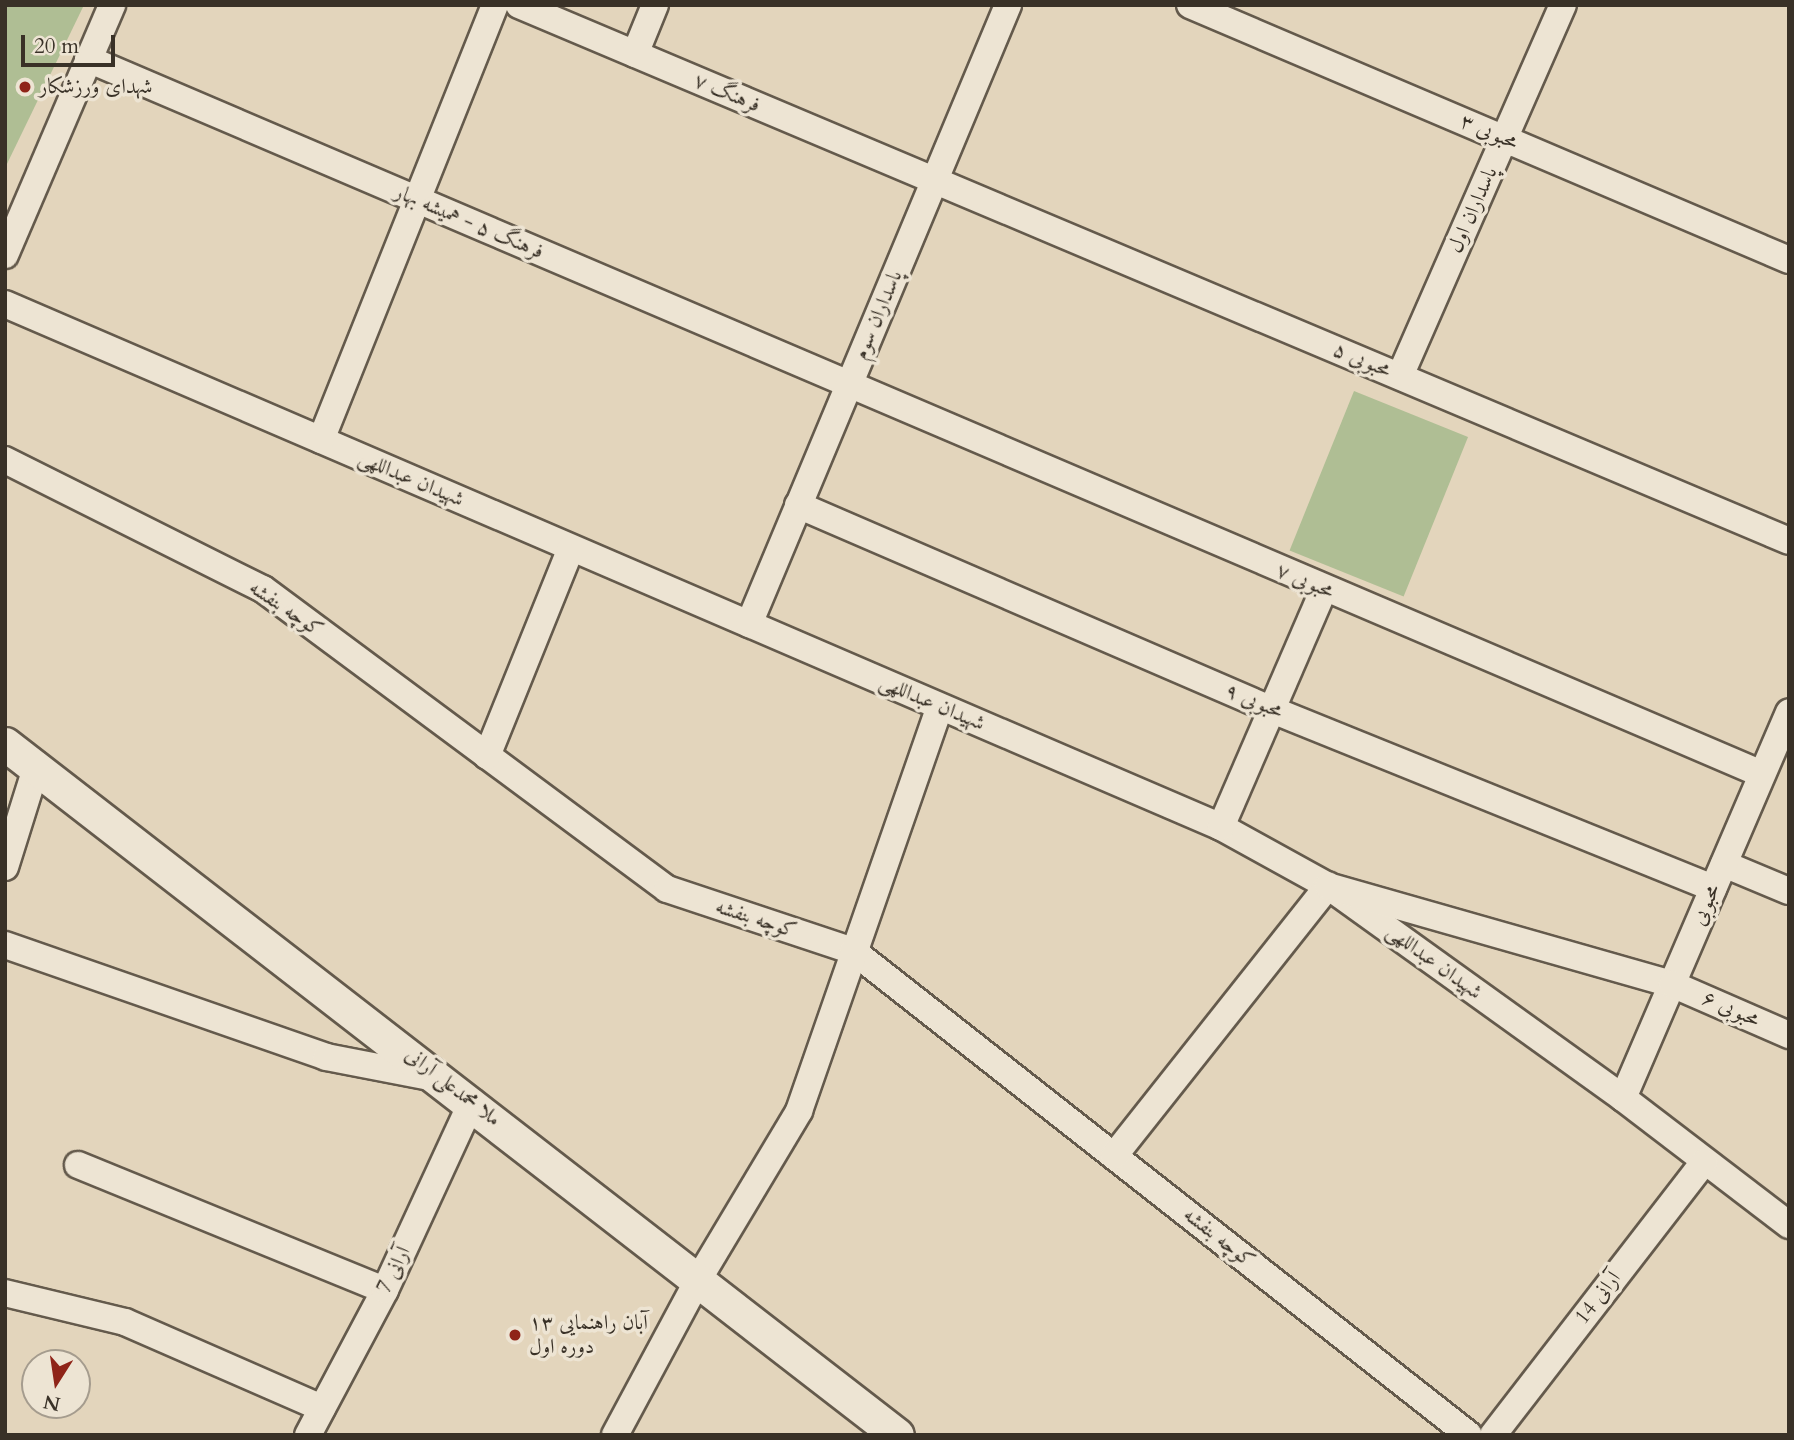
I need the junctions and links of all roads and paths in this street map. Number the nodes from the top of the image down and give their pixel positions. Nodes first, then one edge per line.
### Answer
1 (111, 5) edge
2 (495, 5) edge
3 (519, 5) edge
4 (655, 5) edge
5 (1008, 5) edge
6 (1563, 5) edge
7 (1192, 6) edge
8 (635, 54) junction
9 (89, 59) junction
10 (1505, 139) junction
11 (935, 180) junction
12 (420, 201) junction
13 (5, 255) edge
14 (1789, 260) edge
15 (5, 304) edge
16 (1400, 376) junction
17 (849, 385) junction
18 (321, 440) junction
19 (5, 460) edge
20 (798, 505) junction
21 (1789, 541) edge
22 (571, 548) junction
23 (1324, 589) junction
24 (749, 624) junction
25 (940, 707) junction
26 (1270, 709) junction
27 (1789, 712) edge
28 (5, 744) edge
29 (487, 756) junction
30 (37, 765) junction
31 (1762, 774) junction
32 (1221, 827) junction
33 (1724, 864) junction
34 (5, 867) edge
35 (1328, 886) junction
36 (1713, 888) junction
37 (1789, 891) edge
38 (5, 945) edge
39 (853, 951) junction
40 (1672, 984) junction
41 (1789, 1035) edge
42 (444, 1080) junction
43 (1623, 1098) junction
44 (472, 1102) junction
45 (1114, 1156) junction
46 (1704, 1162) junction
47 (78, 1165) dead end
48 (1789, 1225) edge
49 (698, 1280) junction
50 (385, 1290) junction
51 (5, 1293) edge
52 (322, 1408) junction
53 (308, 1435) edge
54 (615, 1435) edge
55 (897, 1435) edge
56 (1469, 1435) edge
57 (1493, 1435) edge

1 - 9 street
2 - 12 street
3 - 8 street, فرهنگ ۷
4 - 8 street
5 - 11 street, پاسداران سوم
6 - 10 street, پاسداران اول
7 - 10 street, محبوبی ۳
8 - 11 street, فرهنگ ۷
9 - 12 street, فرهنگ ۵ - همیشه بهار
9 - 13 street
10 - 14 street, محبوبی ۳
10 - 16 street, پاسداران اول
11 - 16 street, محبوبی ۵
11 - 17 street, پاسداران سوم
12 - 17 street, فرهنگ ۵ - همیشه بهار
12 - 18 street
15 - 18 street, شهیدان عبداللهی
16 - 21 street, محبوبی ۵
17 - 20 street, پاسداران سوم
17 - 23 street, محبوبی ۷
18 - 22 street, شهیدان عبداللهی
19 - 29 street, کوچه بنفشه
20 - 24 street, پاسداران سوم
20 - 26 street, محبوبی ۹
22 - 24 street, شهیدان عبداللهی
22 - 29 street
23 - 26 street
23 - 31 street, محبوبی ۷
24 - 25 street, شهیدان عبداللهی
25 - 32 street, شهیدان عبداللهی
25 - 39 street
26 - 32 street
26 - 36 street, محبوبی ۹
27 - 31 street, محبوبی
28 - 30 street, ملا محمدعلی آرانی
29 - 39 street, کوچه بنفشه
30 - 34 street
30 - 42 street, ملا محمدعلی آرانی
31 - 33 street, محبوبی
32 - 35 street, شهیدان عبداللهی
33 - 36 street, محبوبی
33 - 37 street
35 - 40 street, محبوبی ۶
35 - 43 street, شهیدان عبداللهی
35 - 45 street
36 - 40 street, محبوبی
38 - 42 street
39 - 45 street, کوچه بنفشه
39 - 49 street
40 - 41 street, محبوبی ۶
40 - 43 street, محبوبی
42 - 44 street, ملا محمدعلی آرانی
43 - 46 street, شهیدان عبداللهی
44 - 49 street, ملا محمدعلی آرانی
44 - 50 street, آرانی 7
45 - 56 street, کوچه بنفشه
46 - 48 street, شهیدان عبداللهی
46 - 57 street, آرانی 14
47 - 50 street
49 - 54 street
49 - 55 street, ملا محمدعلی آرانی
50 - 52 street, آرانی 7
51 - 52 street
52 - 53 street, آرانی 7

